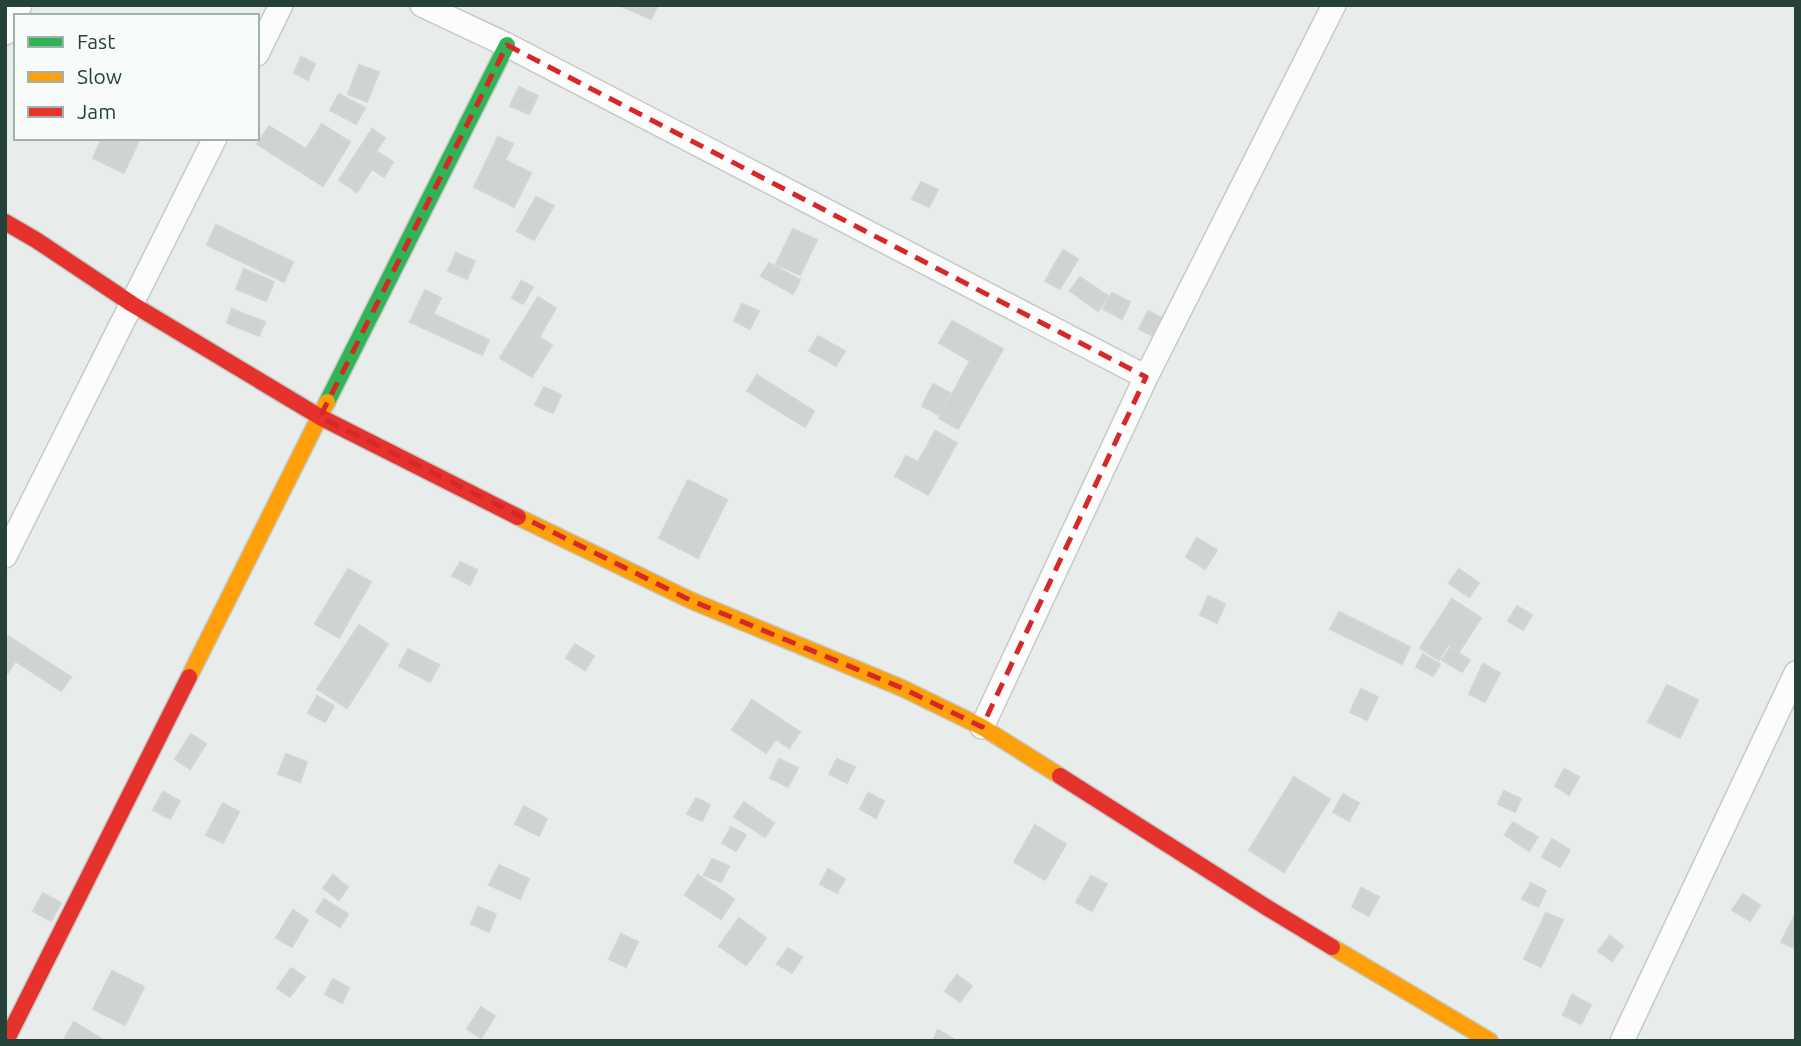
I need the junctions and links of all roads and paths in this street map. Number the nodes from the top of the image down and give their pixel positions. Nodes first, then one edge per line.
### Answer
1 (281, 5) edge
2 (422, 5) edge
3 (1334, 5) edge
4 (14, 16) edge
5 (5, 33) edge
6 (507, 45) junction
7 (259, 50) edge
8 (214, 140) edge
9 (5, 222) edge
10 (132, 304) junction
11 (1146, 377) junction
12 (320, 417) junction
13 (5, 556) edge
14 (1793, 683) edge
15 (982, 727) junction
16 (6, 1041) edge
17 (1490, 1041) edge
18 (1622, 1041) edge

1 - 7 street
2 - 6 street
3 - 11 street
4 - 5 street
6 - 11 street
6 - 12 street
8 - 10 street
9 - 10 street
10 - 12 street
10 - 13 street
11 - 15 street
12 - 15 street
12 - 16 street
14 - 18 street
15 - 17 street

